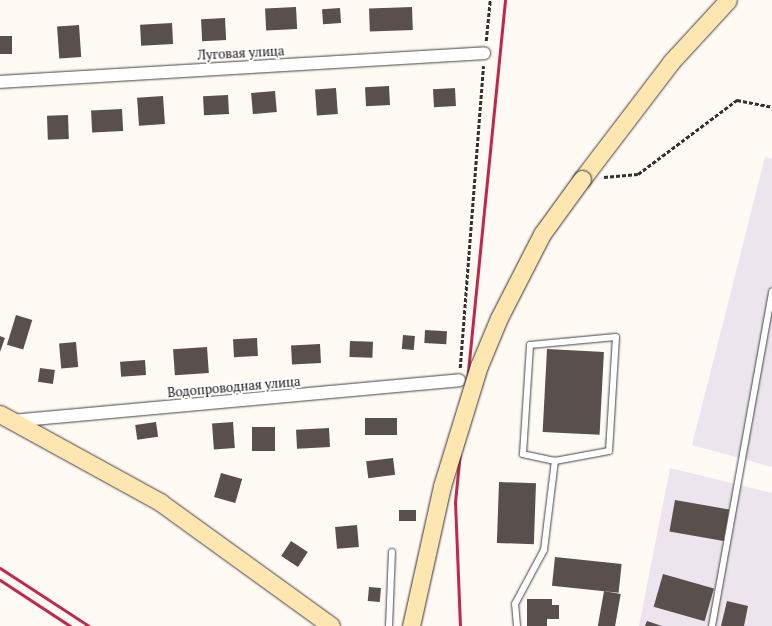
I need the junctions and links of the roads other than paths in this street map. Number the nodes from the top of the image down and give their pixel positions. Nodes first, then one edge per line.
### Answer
1 (728, 0) edge
2 (484, 53) road end
3 (0, 82) edge
4 (772, 291) edge
5 (459, 380) road end
6 (6, 417) edge
7 (555, 461) junction
8 (392, 552) dead end
9 (331, 626) edge
10 (389, 626) edge
11 (411, 626) edge
12 (517, 626) edge
13 (712, 626) edge

1 - 11 main road, bridge
2 - 3 street, Луговая улица
4 - 13 lane
5 - 6 street, Водопроводная улица
6 - 9 main road
7 - 7 lane
7 - 12 lane
8 - 10 lane

